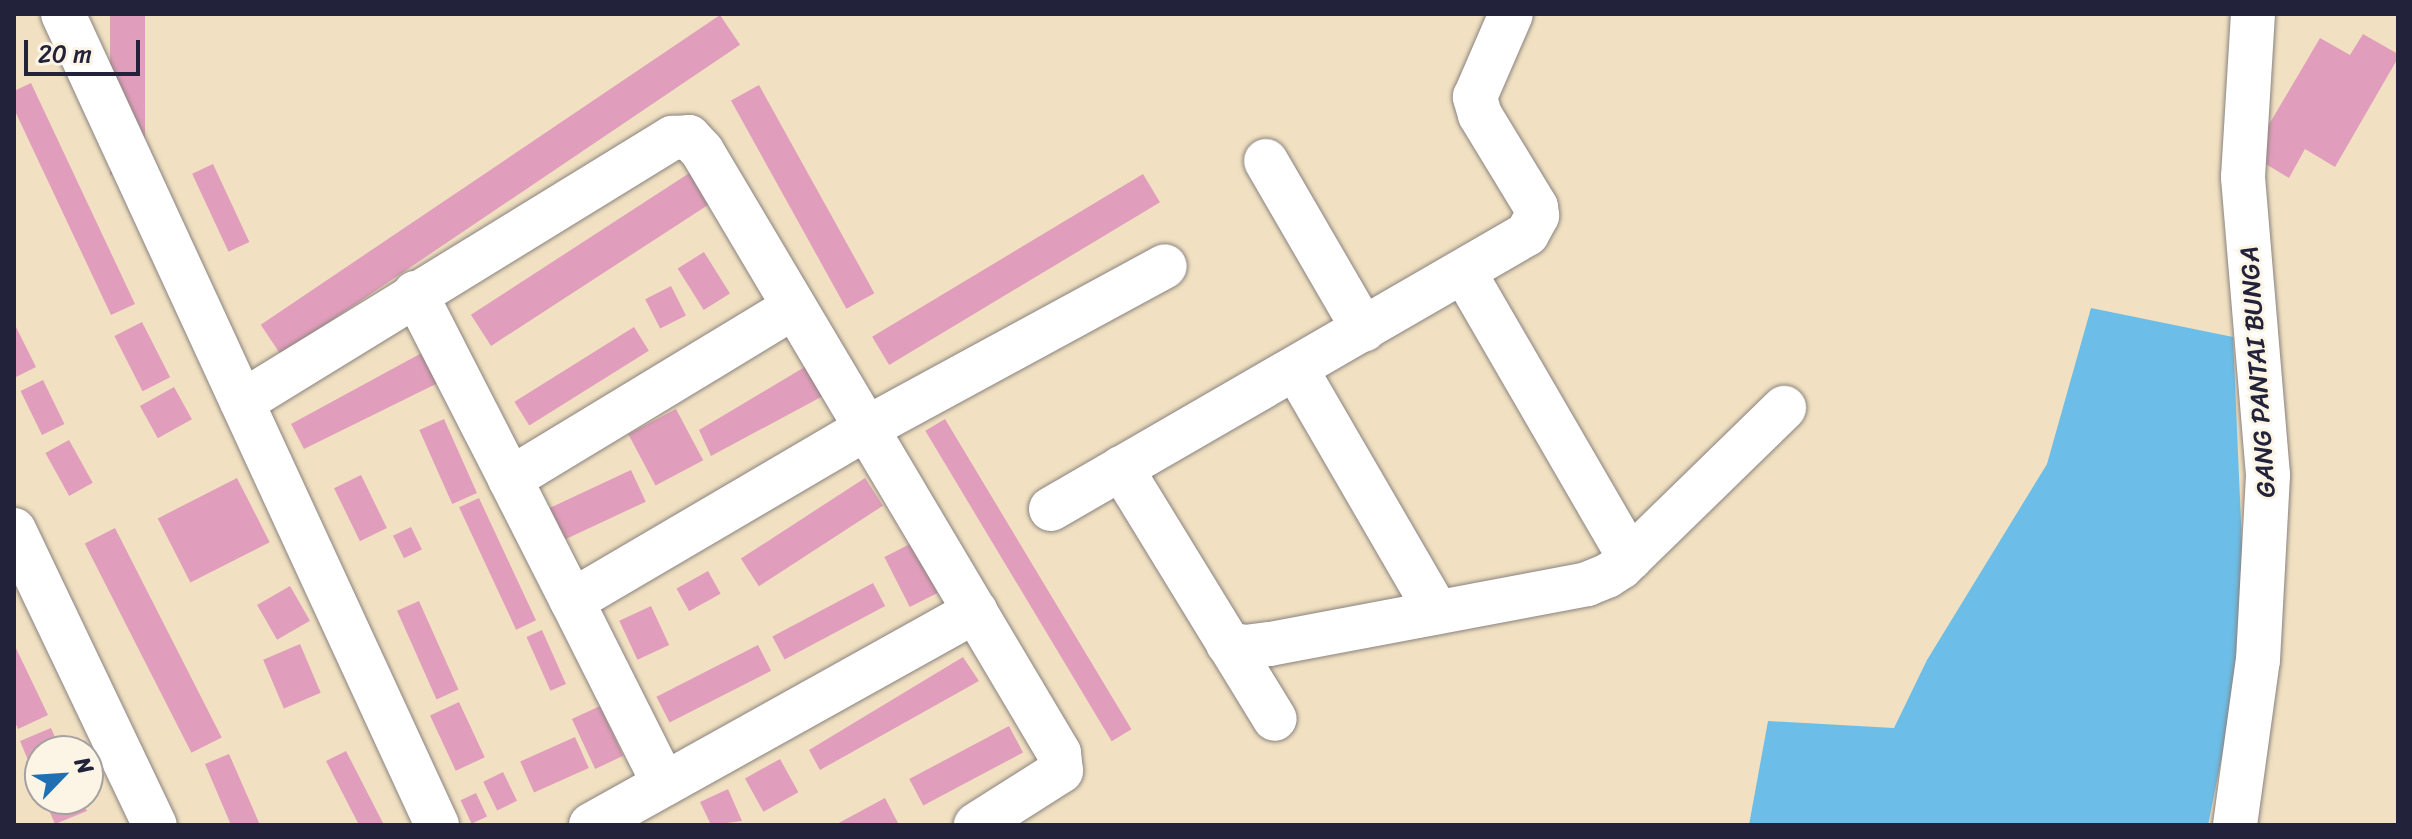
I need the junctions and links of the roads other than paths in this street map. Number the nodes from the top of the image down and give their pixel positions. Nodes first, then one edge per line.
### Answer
1 (63, 14) edge
2 (1511, 14) edge
3 (2253, 14) edge
4 (1266, 161) dead end
5 (1165, 266) dead end
6 (1464, 272) junction
7 (415, 293) junction
8 (792, 308) junction
9 (1364, 330) junction
10 (1296, 369) junction
11 (242, 402) junction
12 (1784, 408) dead end
13 (865, 429) junction
14 (1121, 468) junction
15 (510, 479) junction
16 (1051, 509) dead end
17 (14, 530) edge
18 (1630, 558) junction
19 (572, 601) junction
20 (975, 611) junction
21 (1437, 612) junction
22 (1228, 644) junction
23 (1275, 719) dead end
24 (664, 784) junction
25 (155, 825) edge
26 (437, 825) edge
27 (591, 825) edge
28 (976, 825) edge
29 (2235, 825) edge

1 - 11 street
2 - 6 street
3 - 29 street, GANG PANTAI BUNGA
4 - 9 street
5 - 13 street
6 - 9 street
6 - 18 street
7 - 8 street
7 - 11 street
7 - 15 street
8 - 13 street
8 - 15 street
9 - 10 street
10 - 14 street
10 - 21 street
11 - 26 street
12 - 18 street
13 - 19 street
13 - 20 street
14 - 16 street
14 - 22 street
15 - 19 street
17 - 25 street
18 - 21 street
19 - 24 street
20 - 24 street
20 - 28 street
21 - 22 street
22 - 23 street
24 - 27 street

